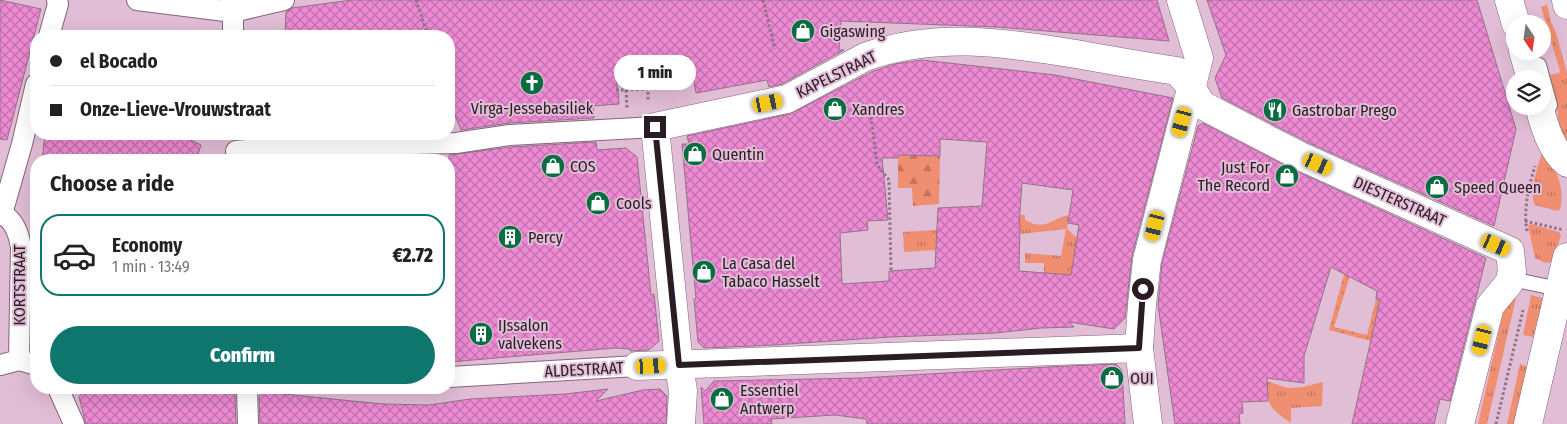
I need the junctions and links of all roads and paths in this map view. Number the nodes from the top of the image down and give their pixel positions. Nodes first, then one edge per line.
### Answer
1 (57, 0) edge
2 (137, 0) edge
3 (284, 0) edge
4 (416, 0) edge
5 (763, 0) edge
6 (1181, 0) edge
7 (1509, 0) edge
8 (1519, 0) edge
9 (1566, 0) edge
10 (1567, 4) edge
11 (231, 6) edge
12 (1513, 15) edge
13 (1523, 15) edge
14 (51, 30) edge
15 (233, 30) edge
16 (426, 30) edge
17 (775, 49) dead end
18 (1191, 87) junction
19 (616, 90) dead end
20 (626, 90) junction
21 (648, 93) dead end
22 (626, 97) dead end
23 (870, 107) dead end
24 (30, 110) edge
25 (1542, 115) edge
26 (655, 127) junction
27 (235, 148) edge
28 (1567, 163) edge
29 (1, 213) edge
30 (1525, 221) dead end
31 (1567, 231) edge
32 (1567, 257) edge
33 (1517, 269) junction
34 (891, 271) dead end
35 (1563, 290) edge
36 (1139, 348) junction
37 (18, 363) edge
38 (679, 365) junction
39 (637, 366) joint
40 (455, 377) edge
41 (61, 394) edge
42 (247, 394) edge
43 (74, 424) edge
44 (248, 424) edge
45 (681, 424) edge
46 (1148, 424) edge
47 (1460, 424) edge
48 (1496, 424) edge
49 (1528, 424) edge

1 - 14 street
2 - 11 street
3 - 11 street
4 - 16 path
5 - 17 path
6 - 18 street
7 - 12 street
8 - 13 lane
9 - 10 street
11 - 15 street
18 - 26 street, KAPELSTRAAT
18 - 33 street, DIESTERSTRAAT
18 - 36 street
19 - 20 path
20 - 21 path
20 - 22 path
23 - 34 path
24 - 29 street, KORTSTRAAT
25 - 28 street
26 - 27 street, KAPELSTRAAT
26 - 38 street
29 - 37 street, KORTSTRAAT
30 - 31 path
32 - 35 street
33 - 35 lane
33 - 47 street
33 - 48 path
35 - 49 street
36 - 38 street, ALDESTRAAT
36 - 46 street
38 - 39 street, ALDESTRAAT
38 - 45 street
39 - 40 street, ALDESTRAAT
41 - 43 street
42 - 44 street

